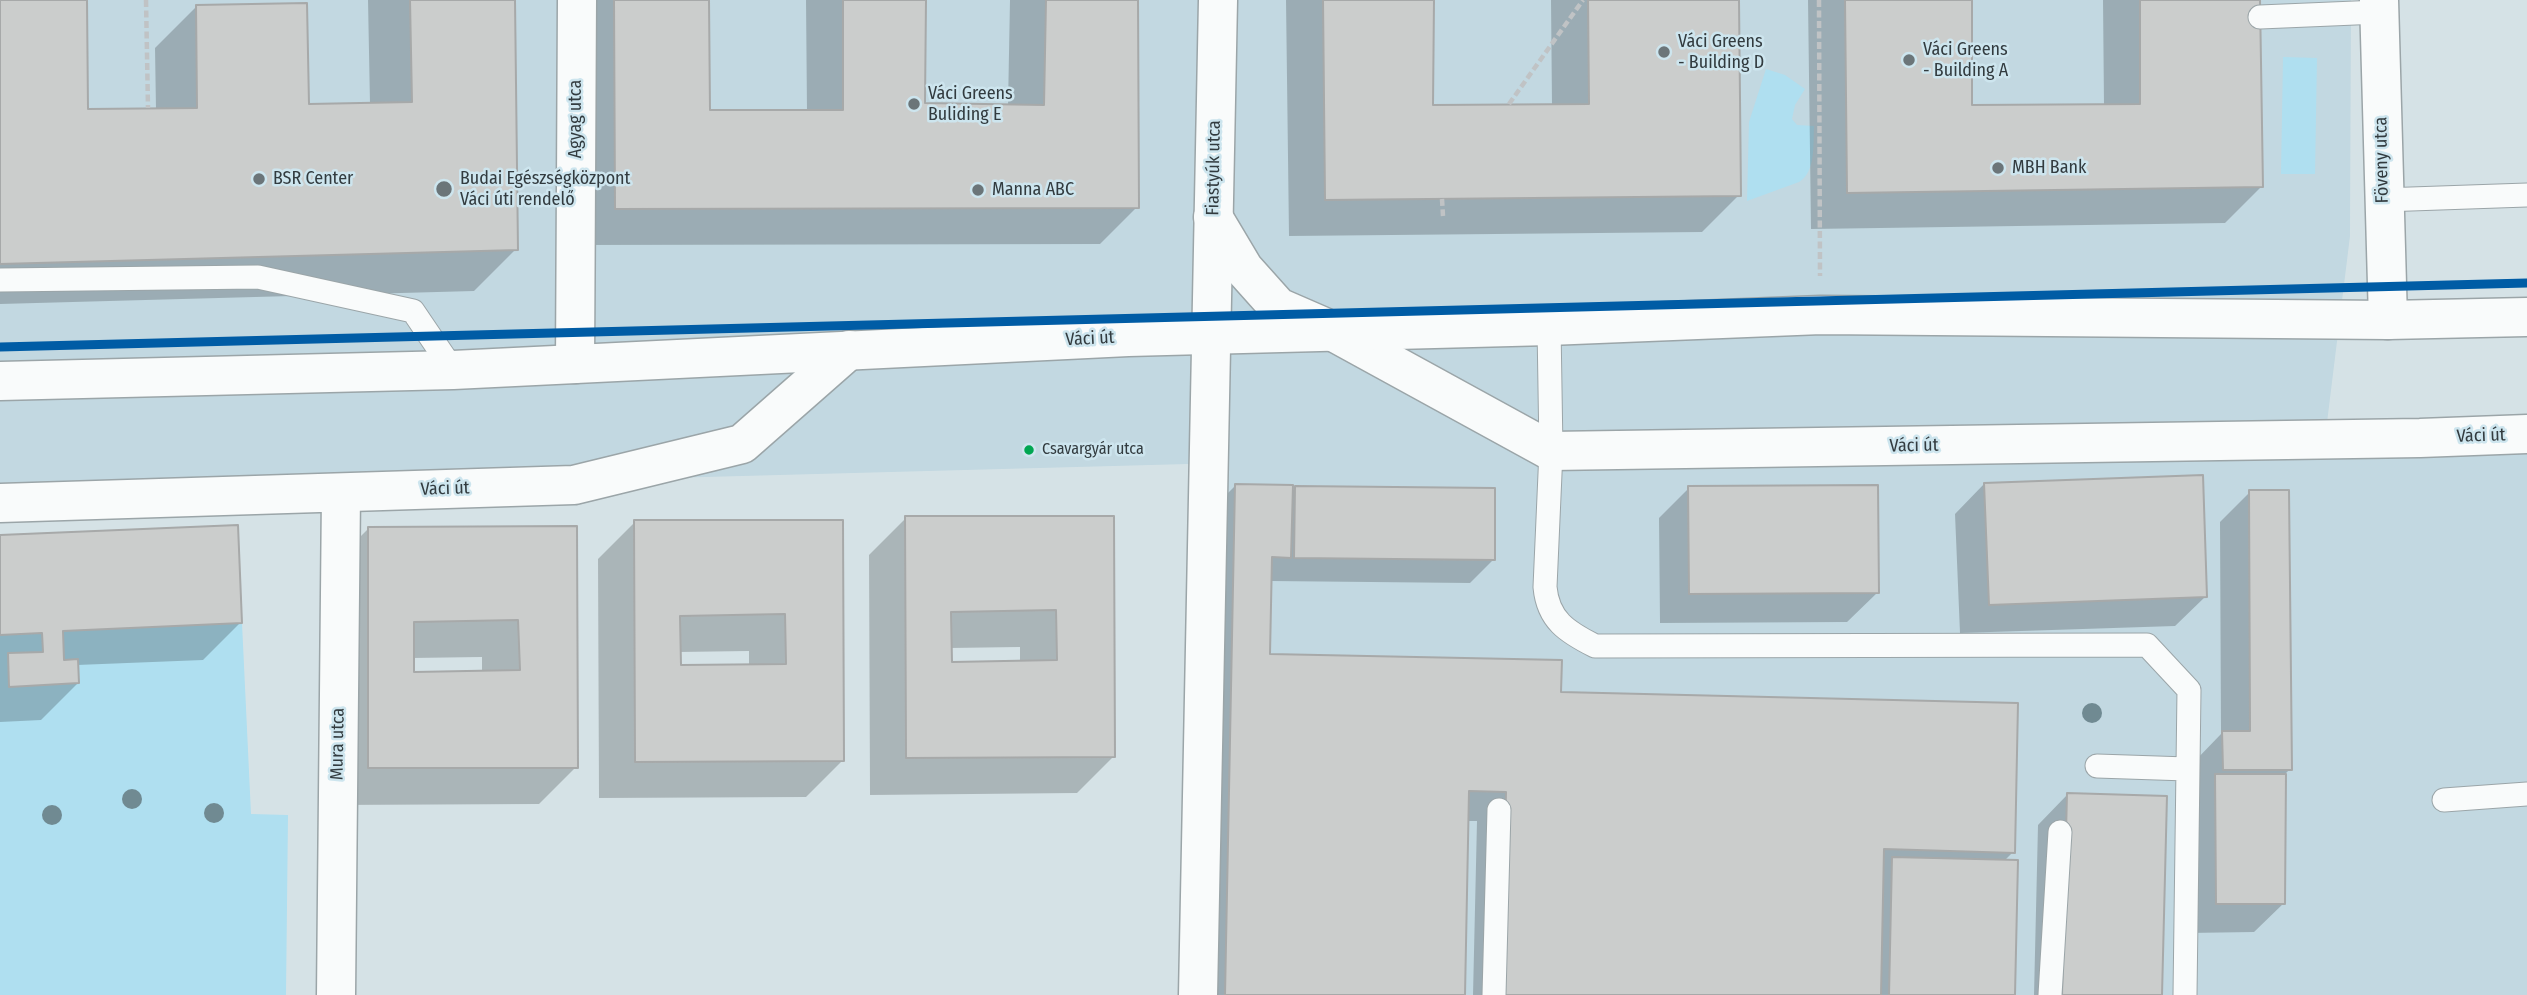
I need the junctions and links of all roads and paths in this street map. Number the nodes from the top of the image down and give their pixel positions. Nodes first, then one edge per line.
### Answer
1 (146, 0) edge
2 (577, 0) edge
3 (1218, 0) edge
4 (1583, 0) edge
5 (1819, 0) edge
6 (2379, 6) edge
7 (2260, 17) dead end
8 (1509, 104) dead end
9 (148, 108) dead end
10 (2527, 195) edge
11 (1442, 199) dead end
12 (2382, 201) junction
13 (1443, 216) dead end
14 (1213, 217) junction
15 (0, 280) edge
16 (1821, 315) junction
17 (2527, 317) edge
18 (2388, 320) junction
19 (1549, 326) junction
20 (1332, 331) junction
21 (1210, 336) junction
22 (849, 350) junction
23 (575, 364) junction
24 (453, 370) junction
25 (0, 381) edge
26 (2527, 434) edge
27 (1551, 451) junction
28 (341, 493) junction
29 (0, 503) edge
30 (2097, 766) dead end
31 (2188, 769) junction
32 (2527, 794) edge
33 (2444, 800) dead end
34 (1499, 810) dead end
35 (2060, 832) dead end
36 (336, 995) edge
37 (1198, 995) edge
38 (1494, 995) edge
39 (2050, 995) edge
40 (2185, 995) edge

1 - 9 path
2 - 23 street, Agyag utca
3 - 14 street, Fiastyúk utca
4 - 8 path
5 - 16 path
6 - 7 lane
6 - 12 street, Föveny utca
10 - 12 lane
11 - 13 path
12 - 18 street, Föveny utca
14 - 20 street
14 - 21 street, Fiastyúk utca
15 - 24 lane
16 - 18 street, Váci út
16 - 19 street, Váci út
17 - 18 street, Váci út
19 - 20 street, Váci út
19 - 27 lane
20 - 21 street, Váci út
20 - 27 street, Váci út
21 - 22 street, Váci út
21 - 37 street
22 - 23 street, Váci út
22 - 28 street, Váci út
23 - 24 street, Váci út
24 - 25 street, Váci út
26 - 27 street, Váci út
27 - 31 lane
28 - 29 street, Váci út
28 - 36 street, Mura utca
30 - 31 lane
31 - 40 lane
32 - 33 lane
34 - 38 lane
35 - 39 lane

